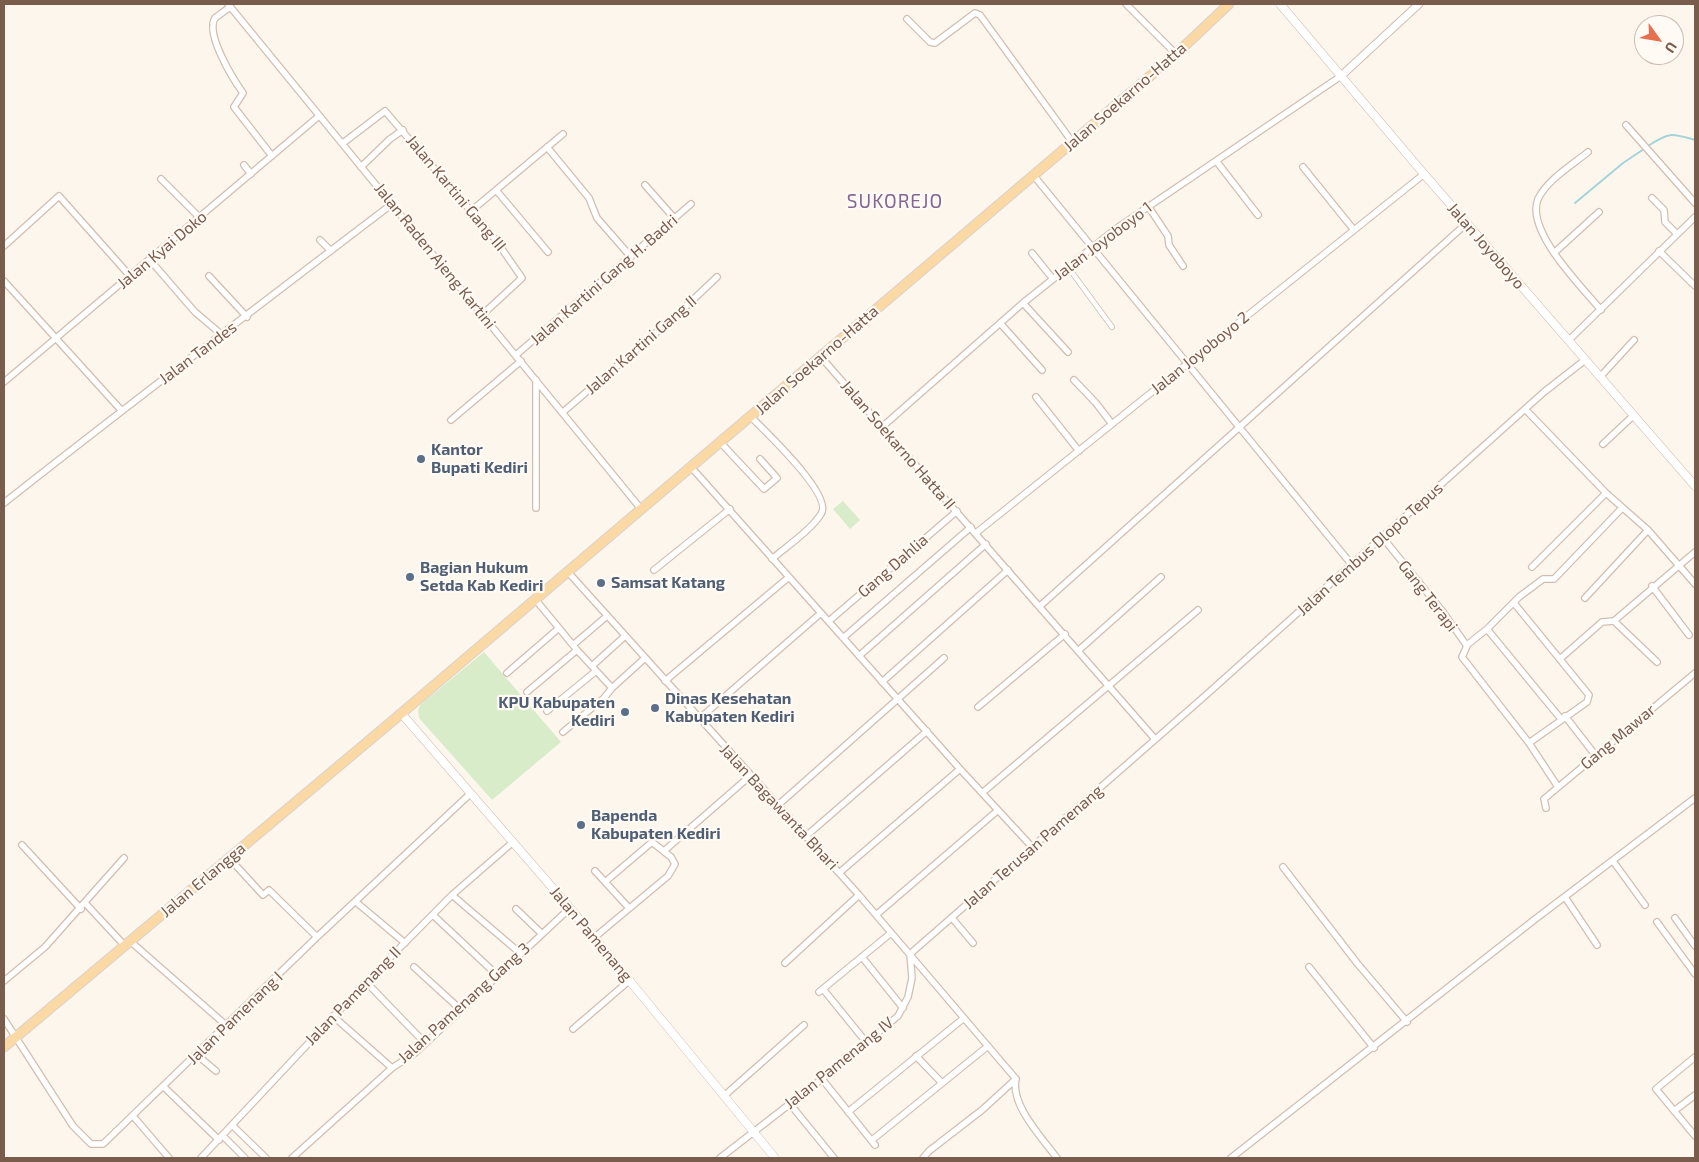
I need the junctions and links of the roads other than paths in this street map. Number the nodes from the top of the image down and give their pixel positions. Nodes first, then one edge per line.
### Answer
1 (1126, 4) edge
2 (1229, 4) edge
3 (1280, 4) edge
4 (1419, 4) edge
5 (229, 5) edge
6 (907, 20) dead end
7 (1176, 54) junction
8 (1341, 76) junction
9 (319, 116) junction
10 (1626, 125) dead end
11 (403, 130) junction
12 (563, 134) dead end
13 (343, 143) junction
14 (1072, 143) junction
15 (547, 148) junction
16 (1588, 152) dead end
17 (272, 156) junction
18 (1217, 162) junction
19 (244, 165) dead end
20 (361, 167) junction
21 (1303, 167) dead end
22 (251, 174) junction
23 (1424, 174) junction
24 (1034, 176) junction
25 (161, 179) dead end
26 (646, 185) dead end
27 (496, 190) junction
28 (1652, 198) dead end
29 (1695, 203) edge
30 (392, 204) junction
31 (691, 204) dead end
32 (1148, 206) junction
33 (471, 211) junction
34 (1600, 212) dead end
35 (1258, 215) dead end
36 (1695, 217) edge
37 (200, 218) junction
38 (675, 219) junction
39 (1467, 223) junction
40 (1354, 230) junction
41 (1677, 234) junction
42 (320, 240) dead end
43 (4, 246) edge
44 (1093, 247) junction
45 (331, 251) junction
46 (1659, 251) junction
47 (548, 252) dead end
48 (1032, 253) dead end
49 (1554, 253) junction
50 (631, 257) junction
51 (150, 260) junction
52 (1183, 266) dead end
53 (1068, 267) junction
54 (130, 276) junction
55 (209, 276) dead end
56 (717, 277) dead end
57 (1053, 279) junction
58 (4, 281) edge
59 (1695, 286) edge
60 (1023, 303) junction
61 (1601, 310) junction
62 (482, 314) junction
63 (247, 317) junction
64 (1000, 323) junction
65 (1112, 327) dead end
66 (221, 334) junction
67 (56, 338) junction
68 (1569, 340) junction
69 (1634, 340) dead end
70 (1068, 352) dead end
71 (516, 356) junction
72 (820, 356) junction
73 (1585, 360) junction
74 (521, 361) junction
75 (1188, 363) junction
76 (1042, 370) dead end
77 (1600, 377) junction
78 (536, 380) junction
79 (1074, 380) dead end
80 (4, 382) edge
81 (1036, 396) dead end
82 (1525, 409) junction
83 (121, 410) junction
84 (563, 412) junction
85 (1634, 415) junction
86 (752, 416) junction
87 (451, 420) dead end
88 (1112, 424) junction
89 (882, 427) junction
90 (1238, 428) junction
91 (720, 442) junction
92 (1603, 444) dead end
93 (1079, 450) junction
94 (760, 460) dead end
95 (691, 467) junction
96 (1695, 486) edge
97 (1606, 493) junction
98 (4, 503) edge
99 (536, 508) dead end
100 (1622, 508) junction
101 (641, 509) junction
102 (730, 509) junction
103 (957, 511) junction
104 (971, 528) junction
105 (1648, 530) junction
106 (976, 533) junction
107 (1383, 538) junction
108 (986, 544) junction
109 (1695, 552) edge
110 (772, 559) junction
111 (1679, 564) junction
112 (1352, 565) junction
113 (1532, 567) dead end
114 (654, 570) dead end
115 (1008, 570) junction
116 (568, 572) junction
117 (789, 577) junction
118 (1162, 577) dead end
119 (1695, 584) edge
120 (1652, 586) junction
121 (1584, 598) dead end
122 (535, 599) junction
123 (1514, 602) junction
124 (1040, 606) junction
125 (1198, 610) dead end
126 (821, 614) junction
127 (607, 616) junction
128 (828, 621) junction
129 (1614, 621) junction
130 (559, 628) junction
131 (1487, 629) junction
132 (1065, 634) junction
133 (626, 636) junction
134 (1689, 636) dead end
135 (843, 638) junction
136 (1467, 646) junction
137 (575, 648) junction
138 (1079, 650) junction
139 (859, 656) junction
140 (645, 658) junction
141 (944, 658) dead end
142 (1560, 658) junction
143 (1656, 662) dead end
144 (594, 668) junction
145 (507, 673) dead end
146 (1695, 674) edge
147 (665, 681) junction
148 (882, 682) junction
149 (1109, 685) junction
150 (612, 688) junction
151 (527, 692) dead end
152 (899, 700) junction
153 (978, 707) dead end
154 (547, 711) dead end
155 (402, 713) junction
156 (1563, 717) junction
157 (699, 719) junction
158 (927, 731) junction
159 (563, 732) dead end
160 (1155, 739) junction
161 (1529, 743) junction
162 (1596, 756) junction
163 (960, 769) junction
164 (750, 776) junction
165 (1558, 787) junction
166 (982, 793) junction
167 (470, 794) junction
168 (1695, 798) edge
169 (1544, 805) dead end
170 (777, 806) junction
171 (997, 811) junction
172 (805, 837) junction
173 (513, 842) junction
174 (22, 845) dead end
175 (1032, 848) junction
176 (664, 850) junction
177 (124, 858) dead end
178 (229, 858) junction
179 (1613, 861) junction
180 (1283, 867) dead end
181 (595, 870) dead end
182 (839, 873) junction
183 (605, 882) junction
184 (452, 895) junction
185 (859, 895) junction
186 (1565, 897) junction
187 (356, 902) junction
188 (86, 904) junction
189 (1646, 905) dead end
190 (570, 908) junction
191 (629, 908) junction
192 (81, 909) junction
193 (516, 909) dead end
194 (432, 915) junction
195 (876, 915) junction
196 (952, 918) junction
197 (1675, 918) dead end
198 (1657, 922) dead end
199 (541, 933) junction
200 (891, 933) junction
201 (317, 937) junction
202 (595, 937) junction
203 (128, 943) junction
204 (405, 943) junction
205 (973, 943) dead end
206 (1598, 945) dead end
207 (1695, 946) edge
208 (520, 953) junction
209 (910, 954) junction
210 (862, 957) junction
211 (785, 963) dead end
212 (414, 967) dead end
213 (1309, 967) dead end
214 (1695, 974) edge
215 (497, 975) junction
216 (630, 980) junction
217 (4, 981) edge
218 (366, 982) junction
219 (903, 1008) junction
220 (460, 1009) junction
221 (333, 1016) junction
222 (964, 1018) junction
223 (4, 1019) edge
224 (1407, 1022) junction
225 (804, 1025) dead end
226 (227, 1026) junction
227 (573, 1029) dead end
228 (16, 1037) junction
229 (866, 1042) junction
230 (425, 1043) junction
231 (988, 1046) junction
232 (4, 1047) edge
233 (1374, 1048) junction
234 (197, 1055) junction
235 (916, 1056) junction
236 (1695, 1057) edge
237 (392, 1068) junction
238 (216, 1072) dead end
239 (822, 1079) junction
240 (1016, 1079) junction
241 (942, 1083) junction
242 (164, 1087) junction
243 (1695, 1095) edge
244 (724, 1096) junction
245 (790, 1104) junction
246 (848, 1112) junction
247 (1674, 1112) junction
248 (133, 1116) junction
249 (232, 1126) junction
250 (1693, 1128) edge
251 (754, 1132) junction
252 (1695, 1136) edge
253 (222, 1138) junction
254 (169, 1158) edge
255 (201, 1158) edge
256 (245, 1158) edge
257 (266, 1158) edge
258 (292, 1158) edge
259 (720, 1158) edge
260 (775, 1158) edge
261 (834, 1158) edge
262 (924, 1158) edge
263 (1057, 1158) edge
264 (1231, 1158) edge

1 - 7 street
2 - 7 main road, Jalan Soekarno-Hatta
3 - 8 main road, Jalan Joyoboyo
4 - 8 street
5 - 9 street, Jalan Raden Ajeng Kartini
5 - 17 street
6 - 14 street
7 - 14 main road, Jalan Soekarno-Hatta
8 - 18 street, Jalan Joyoboyo 1
8 - 23 main road, Jalan Joyoboyo
9 - 13 street, Jalan Raden Ajeng Kartini
9 - 17 street, Jalan Kyai Doko
10 - 29 street
11 - 13 street, Jalan Kartini Gang III
11 - 20 street
11 - 33 street, Jalan Kartini Gang III
12 - 15 street
13 - 20 street, Jalan Raden Ajeng Kartini
14 - 24 main road, Jalan Soekarno-Hatta
15 - 27 street
15 - 50 street
16 - 49 street
17 - 22 street, Jalan Kyai Doko
18 - 32 street, Jalan Joyoboyo 1
18 - 35 street
19 - 22 street
20 - 30 street, Jalan Raden Ajeng Kartini
21 - 40 street
22 - 37 street, Jalan Kyai Doko
23 - 39 main road, Jalan Joyoboyo
23 - 40 street, Jalan Joyoboyo 2
24 - 44 street
24 - 72 main road, Jalan Soekarno-Hatta
25 - 37 street
26 - 38 street
27 - 33 street
27 - 47 street
28 - 41 street
30 - 45 street, Jalan Tandes
30 - 62 street, Jalan Raden Ajeng Kartini
31 - 38 street, Jalan Kartini Gang H. Badri
32 - 44 street, Jalan Joyoboyo 1
32 - 52 street
33 - 62 street, Jalan Kartini Gang III
34 - 49 street
36 - 41 street
37 - 51 street, Jalan Kyai Doko
38 - 50 street, Jalan Kartini Gang H. Badri
39 - 68 main road, Jalan Joyoboyo
39 - 90 street
40 - 75 street, Jalan Joyoboyo 2
41 - 46 street
42 - 45 street
43 - 54 street
44 - 53 street, Jalan Joyoboyo 1
44 - 75 street
45 - 63 street, Jalan Tandes
46 - 59 street
46 - 61 street
48 - 57 street
49 - 61 street
50 - 71 street, Jalan Kartini Gang H. Badri
51 - 54 street, Jalan Kyai Doko
51 - 66 street
53 - 57 street, Jalan Joyoboyo 1
53 - 65 street
54 - 67 street, Jalan Kyai Doko
55 - 63 street
56 - 84 street, Jalan Kartini Gang II
57 - 60 street, Jalan Joyoboyo 1
58 - 67 street
60 - 64 street, Jalan Joyoboyo 1
60 - 70 street
61 - 68 street
62 - 71 street, Jalan Raden Ajeng Kartini
63 - 66 street, Jalan Tandes
64 - 76 street
64 - 89 street, Jalan Joyoboyo 1
66 - 83 street, Jalan Tandes
67 - 80 street, Jalan Kyai Doko
67 - 83 street
68 - 73 main road, Jalan Joyoboyo
69 - 77 street
71 - 74 street, Jalan Raden Ajeng Kartini
72 - 86 main road, Jalan Soekarno-Hatta
72 - 89 street, Jalan Soekarno Hatta II
73 - 77 main road, Jalan Joyoboyo
73 - 82 street, Jalan Tembus Dlopo Tepus
74 - 78 street, Jalan Raden Ajeng Kartini
74 - 87 street
75 - 88 street, Jalan Joyoboyo 2
75 - 90 street
77 - 85 main road, Jalan Joyoboyo
78 - 84 street, Jalan Raden Ajeng Kartini
78 - 99 street
79 - 88 street
81 - 93 street
82 - 97 street
82 - 107 street, Jalan Tembus Dlopo Tepus
83 - 98 street, Jalan Tandes
84 - 101 street, Jalan Raden Ajeng Kartini
85 - 92 street
85 - 96 main road, Jalan Joyoboyo
86 - 91 main road, Jalan Soekarno-Hatta
86 - 110 street
88 - 93 street, Jalan Joyoboyo 2
89 - 103 street, Jalan Soekarno Hatta II
90 - 112 street
90 - 124 street
91 - 94 street
91 - 95 main road, Jalan Soekarno-Hatta
93 - 106 street, Jalan Joyoboyo 2
95 - 101 main road, Jalan Soekarno-Hatta
95 - 102 street
97 - 100 street
97 - 113 street
100 - 105 street
100 - 123 street
101 - 116 main road, Jalan Soekarno-Hatta
102 - 110 street
102 - 114 street
103 - 104 street, Jalan Soekarno Hatta II
103 - 128 street, Gang Dahlia
104 - 106 street, Jalan Soekarno Hatta II
104 - 135 street
105 - 111 street
105 - 121 street
106 - 108 street, Jalan Soekarno Hatta II
107 - 112 street, Jalan Tembus Dlopo Tepus
107 - 136 street, Gang Terapi
108 - 115 street, Jalan Soekarno Hatta II
108 - 139 street
109 - 111 street
110 - 117 street
111 - 119 street
111 - 120 street
112 - 160 street, Jalan Tembus Dlopo Tepus
115 - 124 street, Jalan Soekarno Hatta II
115 - 148 street
116 - 122 main road, Jalan Soekarno-Hatta
116 - 127 street, Jalan Bagawanta Bhari
117 - 126 street
117 - 147 street
118 - 138 street
120 - 129 street
120 - 134 street
122 - 130 street
122 - 155 main road, Jalan Soekarno-Hatta
123 - 131 street
123 - 142 street
124 - 132 street, Jalan Soekarno Hatta II
125 - 149 street
126 - 128 street
126 - 157 street
127 - 133 street, Jalan Bagawanta Bhari
127 - 137 street
128 - 135 street
129 - 142 street
129 - 143 street
130 - 137 street
130 - 145 street
131 - 136 street
131 - 156 street
132 - 138 street, Jalan Soekarno Hatta II
132 - 153 street
133 - 140 street, Jalan Bagawanta Bhari
133 - 144 street
135 - 139 street
136 - 161 street, Gang Terapi
137 - 144 street
137 - 151 street
138 - 149 street, Jalan Soekarno Hatta II
139 - 148 street
140 - 147 street, Jalan Bagawanta Bhari
140 - 150 street
141 - 152 street
142 - 156 street
144 - 150 street
144 - 154 street
146 - 162 street, Gang Mawar
147 - 157 street, Jalan Bagawanta Bhari
148 - 152 street
149 - 160 street, Jalan Soekarno Hatta II
149 - 166 street
150 - 159 street
152 - 158 street
152 - 170 street
155 - 167 main road, Jalan Pamenang
155 - 178 main road, Jalan Erlangga
156 - 161 street
156 - 162 street
157 - 164 street, Jalan Bagawanta Bhari
158 - 163 street
158 - 172 street
160 - 175 street, Jalan Terusan Pamenang
161 - 165 street
162 - 165 street, Gang Mawar
163 - 166 street
163 - 182 street
164 - 170 street, Jalan Bagawanta Bhari
164 - 176 street
165 - 169 street, Gang Mawar
166 - 171 street
167 - 173 main road, Jalan Pamenang
167 - 187 street, Jalan Pamenang I
168 - 179 street
170 - 172 street, Jalan Bagawanta Bhari
171 - 175 street
171 - 195 street
172 - 182 street, Jalan Bagawanta Bhari
173 - 184 street, Jalan Pamenang II
173 - 190 main road, Jalan Pamenang
174 - 192 street
175 - 196 street, Jalan Terusan Pamenang
176 - 183 street
176 - 191 street
177 - 188 street
178 - 201 street
178 - 203 main road, Jalan Erlangga
179 - 186 street
179 - 189 street
180 - 224 street
181 - 183 street
182 - 185 street, Jalan Bagawanta Bhari
183 - 191 street
184 - 194 street, Jalan Pamenang II
184 - 208 street
185 - 195 street, Jalan Bagawanta Bhari
185 - 211 street
186 - 206 street
186 - 224 street
187 - 201 street, Jalan Pamenang I
187 - 204 street
188 - 192 street
188 - 203 street
190 - 199 street, Jalan Pamenang Gang 3
190 - 202 main road, Jalan Pamenang
191 - 202 street
192 - 217 street
193 - 199 street
194 - 204 street, Jalan Pamenang II
194 - 215 street
195 - 200 street, Jalan Bagawanta Bhari
196 - 205 street
196 - 209 street, Jalan Terusan Pamenang
197 - 207 street
198 - 214 street
199 - 208 street, Jalan Pamenang Gang 3
200 - 209 street, Jalan Bagawanta Bhari
200 - 210 street
201 - 226 street, Jalan Pamenang I
202 - 216 main road, Jalan Pamenang
203 - 226 street
203 - 228 main road, Jalan Erlangga
204 - 218 street, Jalan Pamenang II
208 - 215 street, Jalan Pamenang Gang 3
209 - 219 street, Jalan Pamenang IV
209 - 222 street, Jalan Bagawanta Bhari
210 - 219 street
210 - 229 street
212 - 220 street
213 - 233 street
215 - 220 street, Jalan Pamenang Gang 3
216 - 227 street
216 - 244 main road, Jalan Pamenang
218 - 221 street, Jalan Pamenang II
218 - 230 street
219 - 229 street, Jalan Pamenang IV
220 - 230 street, Jalan Pamenang Gang 3
221 - 237 street
221 - 249 street, Jalan Pamenang II
222 - 231 street, Jalan Bagawanta Bhari
222 - 235 street
223 - 228 street, Jalan Pamenang I
224 - 233 street
225 - 244 street
226 - 234 street, Jalan Pamenang I
228 - 232 main road, Jalan Erlangga
228 - 248 street, Jalan Pamenang I
229 - 239 street, Jalan Pamenang IV
230 - 237 street, Jalan Pamenang Gang 3
231 - 240 street, Jalan Bagawanta Bhari
231 - 241 street
233 - 264 street
234 - 238 street
234 - 242 street, Jalan Pamenang I
235 - 241 street
235 - 246 street
236 - 247 street
237 - 258 street, Jalan Pamenang Gang 3
239 - 245 street, Jalan Pamenang IV
239 - 246 street
240 - 262 street
240 - 263 street
241 - 246 street
242 - 248 street, Jalan Pamenang I
242 - 253 street
243 - 247 street
244 - 251 main road, Jalan Pamenang
245 - 251 street, Jalan Pamenang IV
245 - 261 street
247 - 250 street
248 - 254 street
249 - 253 street, Jalan Pamenang II
249 - 257 street
250 - 252 street
251 - 259 street, Jalan Pamenang IV
251 - 260 main road, Jalan Pamenang
253 - 255 street, Jalan Pamenang II
253 - 256 street

